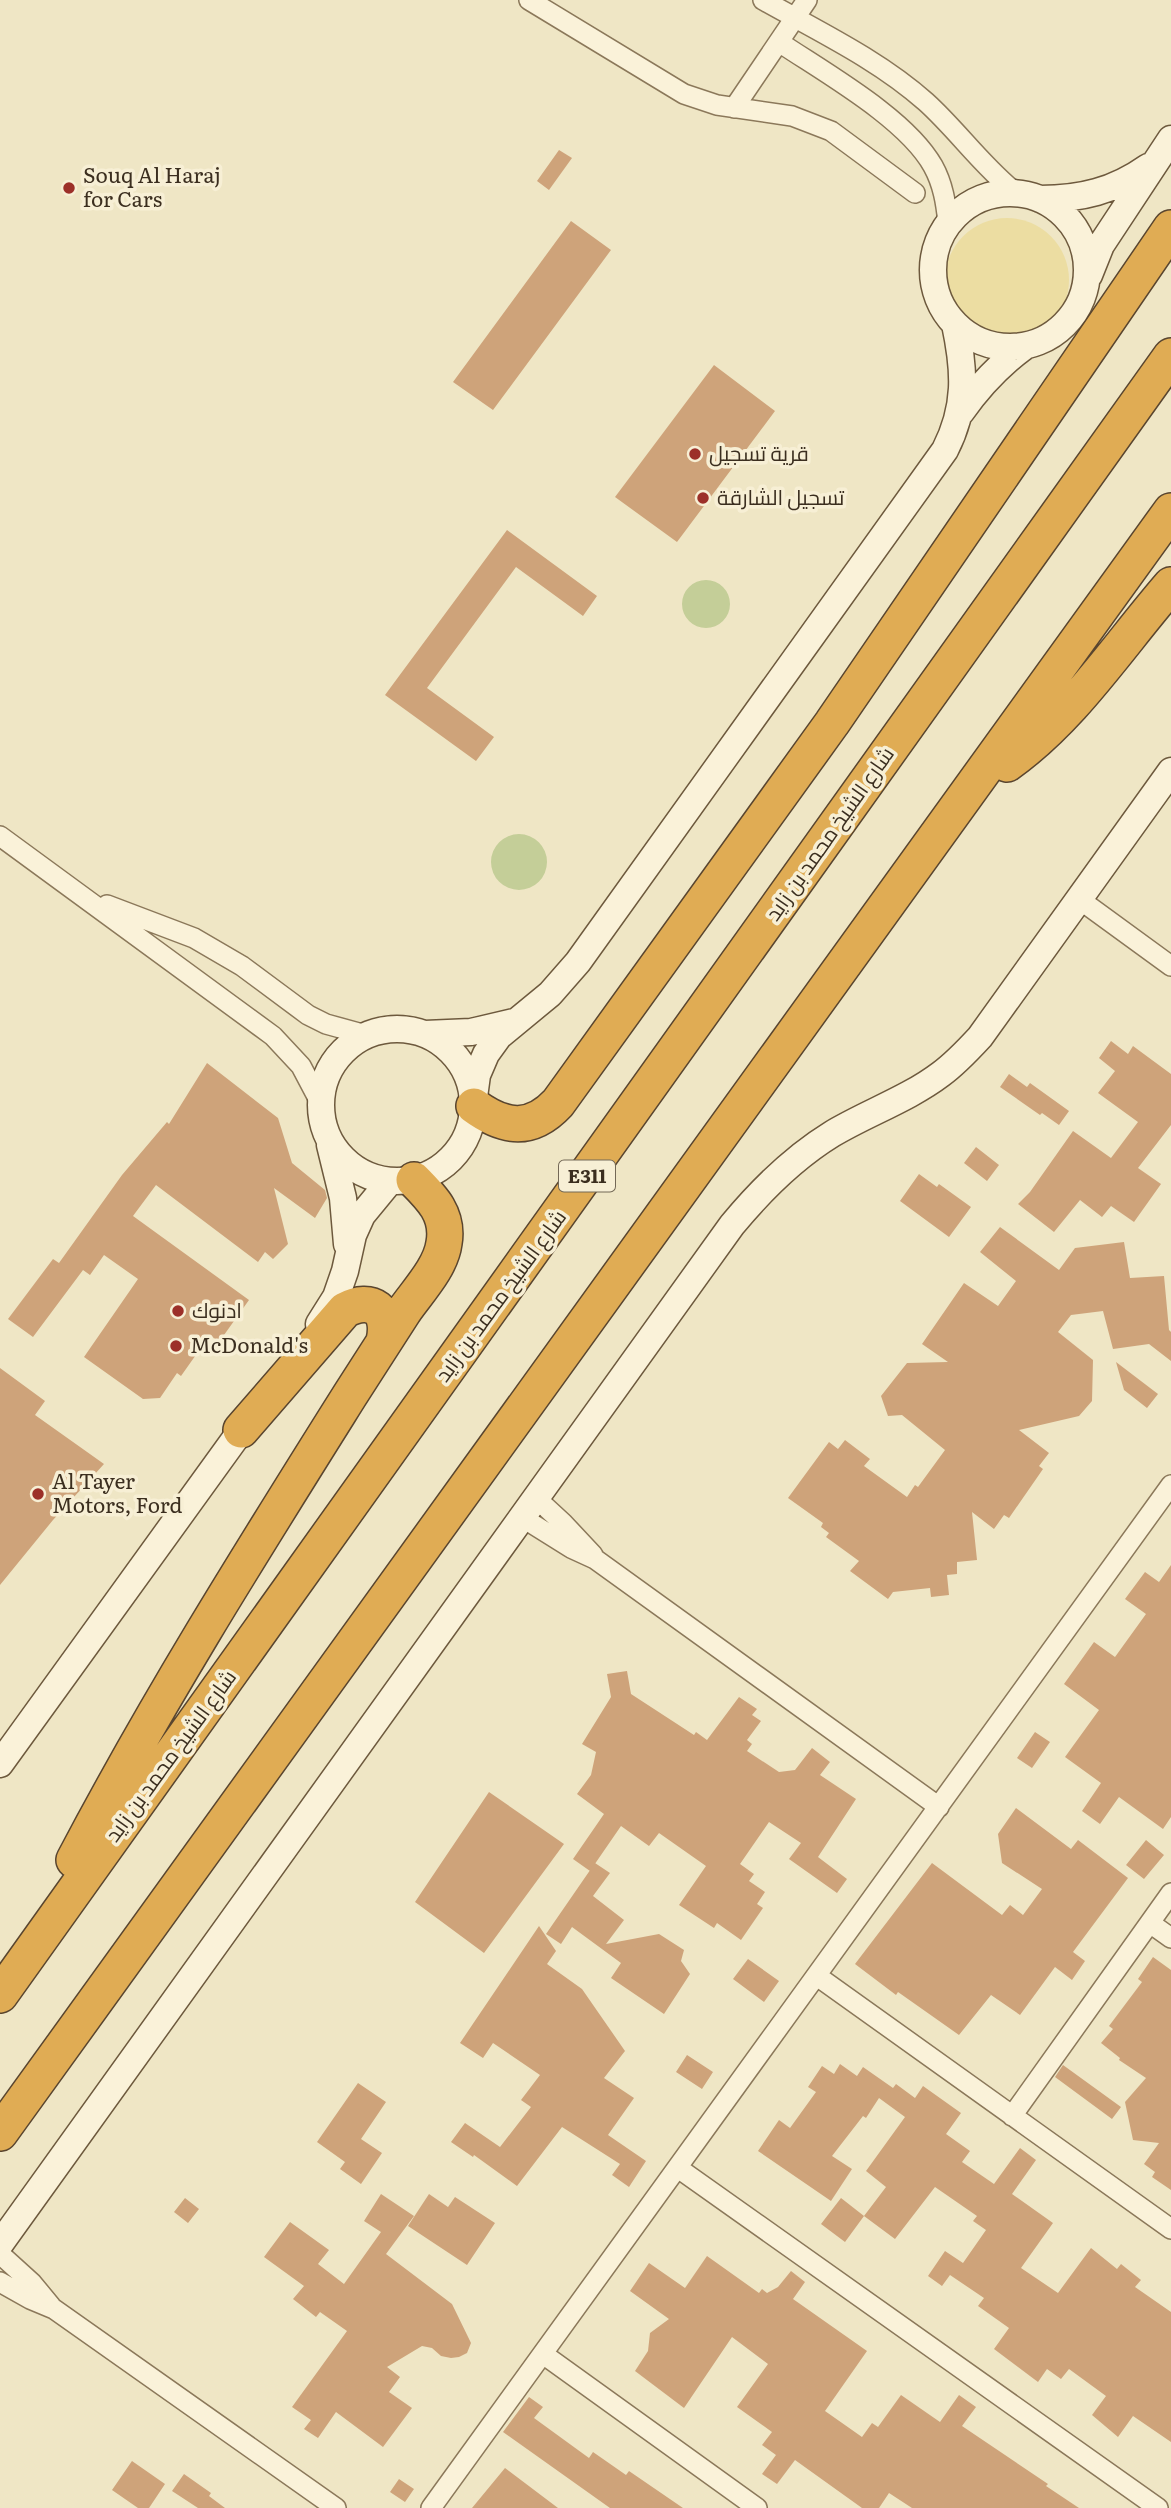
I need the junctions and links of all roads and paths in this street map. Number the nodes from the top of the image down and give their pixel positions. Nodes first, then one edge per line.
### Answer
1 (529, 0) edge
2 (764, 0) edge
3 (807, 0) edge
4 (795, 18) junction
5 (779, 42) junction
6 (734, 108) junction
7 (1171, 139) edge
8 (1155, 162) junction
9 (915, 193) dead end
10 (1028, 196) junction
11 (948, 223) junction
12 (1171, 228) edge
13 (1087, 280) junction
14 (955, 324) junction
15 (1026, 346) junction
16 (1171, 356) edge
17 (960, 414) junction
18 (1171, 511) edge
19 (1171, 585) edge
20 (1171, 771) edge
21 (972, 789) junction
22 (0, 836) edge
23 (62, 882) junction
24 (1079, 900) junction
25 (1171, 966) edge
26 (516, 1021) junction
27 (425, 1034) junction
28 (366, 1035) junction
29 (474, 1101) junction
30 (320, 1102) junction
31 (329, 1140) junction
32 (402, 1180) junction
33 (347, 1256) junction
34 (384, 1341) junction
35 (241, 1430) junction
36 (1171, 1485) edge
37 (530, 1508) junction
38 (0, 1764) edge
39 (939, 1807) junction
40 (1171, 1893) edge
41 (1150, 1923) junction
42 (1171, 1938) edge
43 (817, 1976) junction
44 (6, 1986) edge
45 (1012, 2116) junction
46 (0, 2133) edge
47 (678, 2168) junction
48 (1171, 2229) edge
49 (0, 2244) edge
50 (0, 2255) edge
51 (0, 2282) edge
52 (54, 2309) junction
53 (543, 2354) junction
54 (336, 2508) edge
55 (431, 2508) edge
56 (757, 2508) edge
57 (1158, 2508) edge

1 - 6 street
2 - 4 street
3 - 4 street
4 - 5 street
4 - 10 street
5 - 6 street
5 - 11 street
6 - 9 street
7 - 8 street
8 - 10 street
8 - 13 street
10 - 11 street
10 - 13 street
11 - 14 street
12 - 29 highway
13 - 15 street
14 - 15 street
14 - 17 street
15 - 17 street
16 - 44 highway, شارع الشيخ محمد بن زايد / E311
17 - 26 street
18 - 21 highway
19 - 21 highway
20 - 24 street
21 - 46 highway
22 - 23 street
23 - 28 street
23 - 30 street
24 - 25 street
24 - 37 street
26 - 27 street
26 - 29 street
27 - 28 street
27 - 29 street
28 - 30 street
29 - 32 street
30 - 31 street
31 - 32 street
31 - 33 street
32 - 33 street
32 - 34 highway
33 - 35 street
34 - 35 highway
34 - 44 highway
35 - 38 street
36 - 39 street
37 - 39 street
37 - 49 street
39 - 43 street
40 - 41 street
41 - 42 street
41 - 45 street
43 - 45 street
43 - 47 street
45 - 48 street
47 - 53 street
47 - 57 street
50 - 52 street
51 - 52 street
52 - 54 street
53 - 55 street
53 - 56 street

